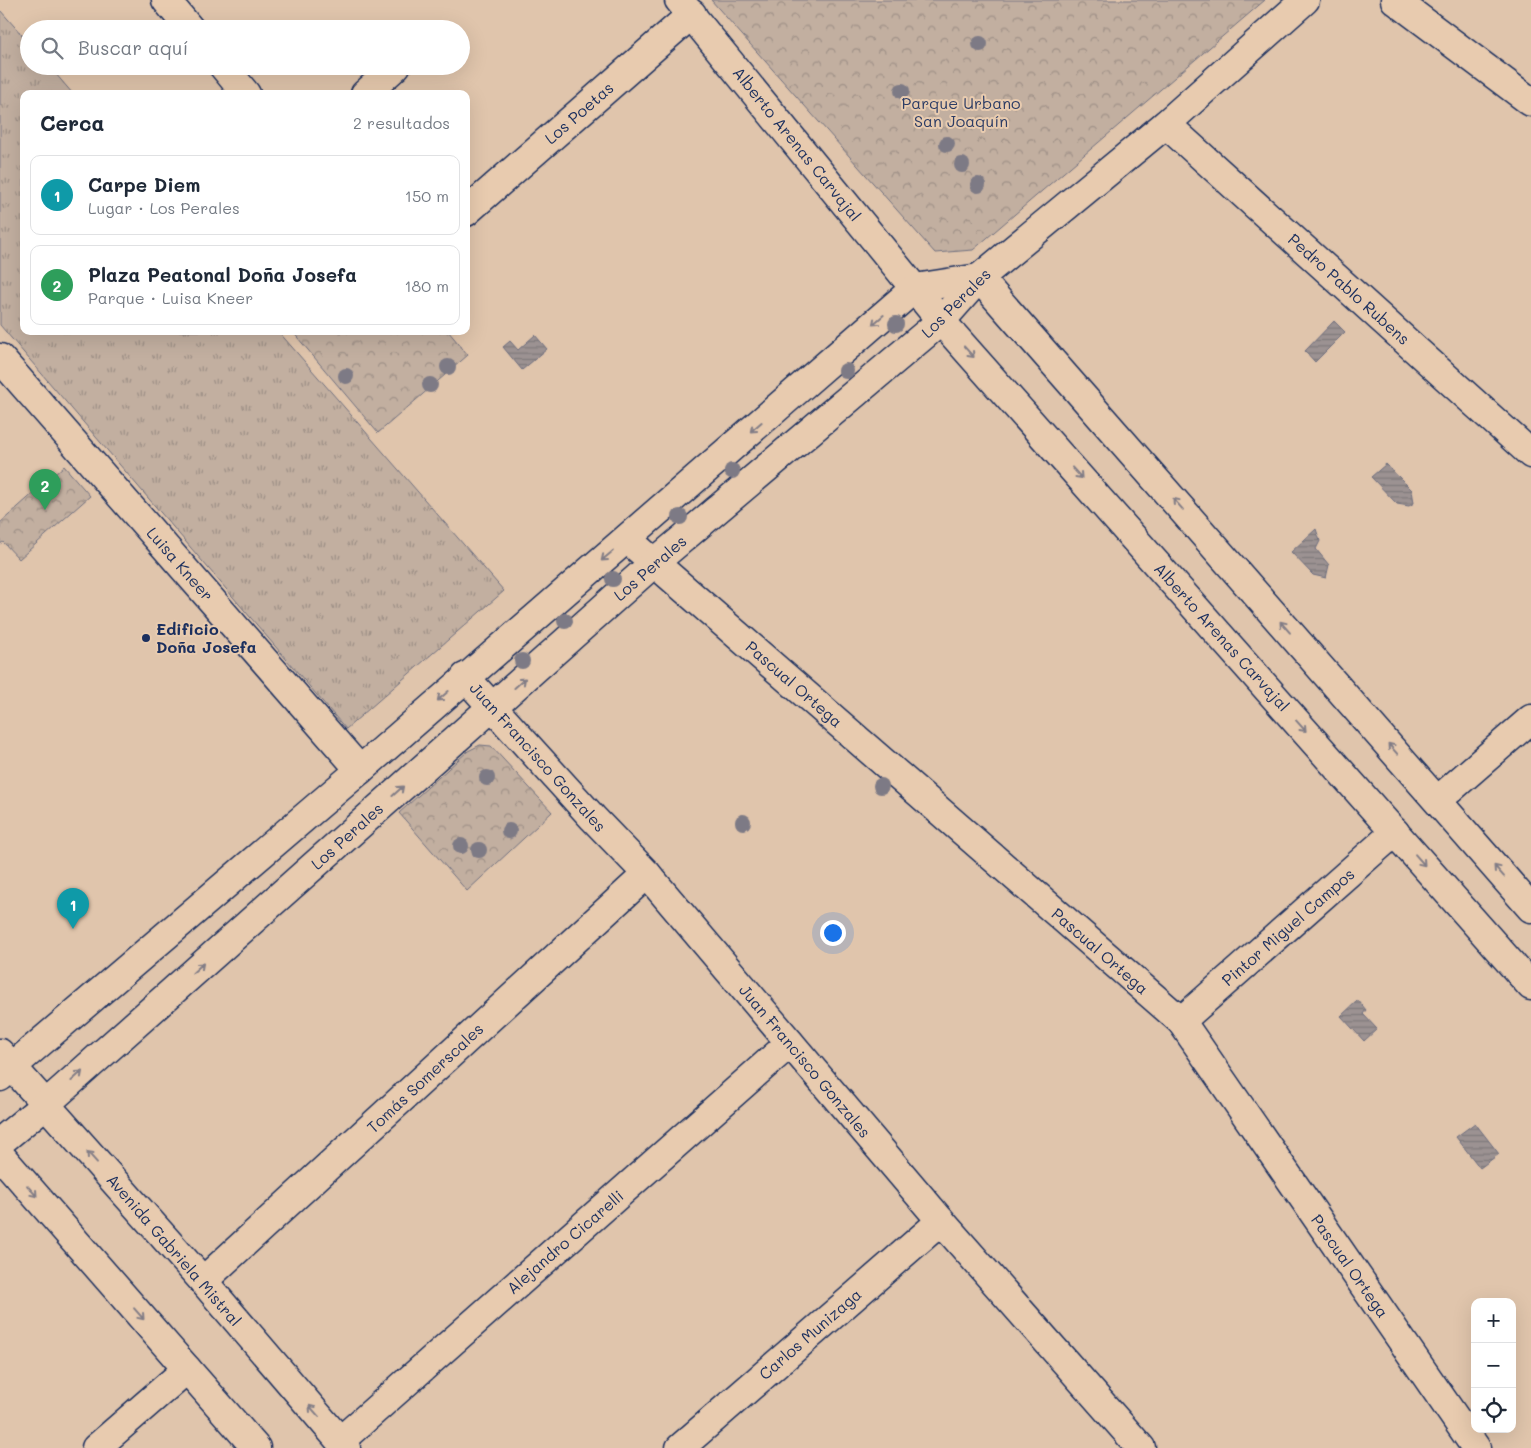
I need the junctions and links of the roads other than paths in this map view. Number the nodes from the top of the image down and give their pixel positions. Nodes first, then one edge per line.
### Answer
1 (166, 0) edge
2 (1305, 0) edge
3 (1395, 0) edge
4 (685, 7) edge
5 (183, 20) edge
6 (230, 75) edge
7 (386, 75) edge
8 (243, 90) edge
9 (369, 90) edge
10 (1531, 102) edge
11 (1166, 124) junction
12 (470, 208) edge
13 (979, 278) junction
14 (915, 288) junction
15 (941, 321) junction
16 (0, 358) edge
17 (1531, 454) edge
18 (627, 539) junction
19 (655, 562) junction
20 (465, 677) junction
21 (493, 707) junction
22 (1531, 719) edge
23 (360, 770) junction
24 (1438, 800) junction
25 (1395, 832) junction
26 (647, 874) junction
27 (1531, 908) edge
28 (1531, 986) edge
29 (1181, 1022) junction
30 (790, 1043) junction
31 (4, 1066) edge
32 (46, 1104) junction
33 (0, 1142) edge
34 (0, 1155) edge
35 (941, 1221) junction
36 (203, 1282) junction
37 (187, 1369) junction
38 (1128, 1443) edge
39 (343, 1445) edge
40 (96, 1448) edge
41 (256, 1448) edge
42 (680, 1448) edge
43 (1476, 1448) edge

1 - 5 street
2 - 11 street, Los Perales
3 - 10 street
4 - 12 street, Los Poetas
4 - 14 street, Alberto Arenas Carvajal
6 - 8 street
7 - 9 street
11 - 13 street, Los Perales
11 - 17 street, Pedro Pablo Rubens
13 - 14 street
13 - 15 street, Los Perales
24 -> 13 street
14 - 15 street, Alberto Arenas Carvajal
14 -> 18 street
15 - 19 street, Los Perales
15 -> 25 street, Alberto Arenas Carvajal
16 - 23 street, Luisa Kneer
18 - 19 street, Pascual Ortega
18 -> 20 street
21 -> 19 street, Los Perales
19 - 29 street, Pascual Ortega
20 - 21 street, Juan Francisco Gonzales
20 -> 23 street
21 - 26 street, Juan Francisco Gonzales
32 -> 21 street, Los Perales
22 - 24 street
23 - 31 street
27 -> 24 street
25 -> 28 street, Alberto Arenas Carvajal
25 - 29 street, Pintor Miguel Campos
26 - 30 street, Juan Francisco Gonzales
26 - 36 street, Tomás Somerscales
29 - 43 street, Pascual Ortega
30 - 35 street, Juan Francisco Gonzales
30 - 39 street, Alejandro Cicarelli
31 - 32 street, Avenida Gabriela Mistral
32 - 33 street, Los Perales
36 -> 32 street, Avenida Gabriela Mistral
34 -> 37 street
35 - 38 street, Juan Francisco Gonzales
35 - 42 street, Carlos Munizaga
39 -> 36 street, Avenida Gabriela Mistral
37 - 40 street
37 - 41 street

